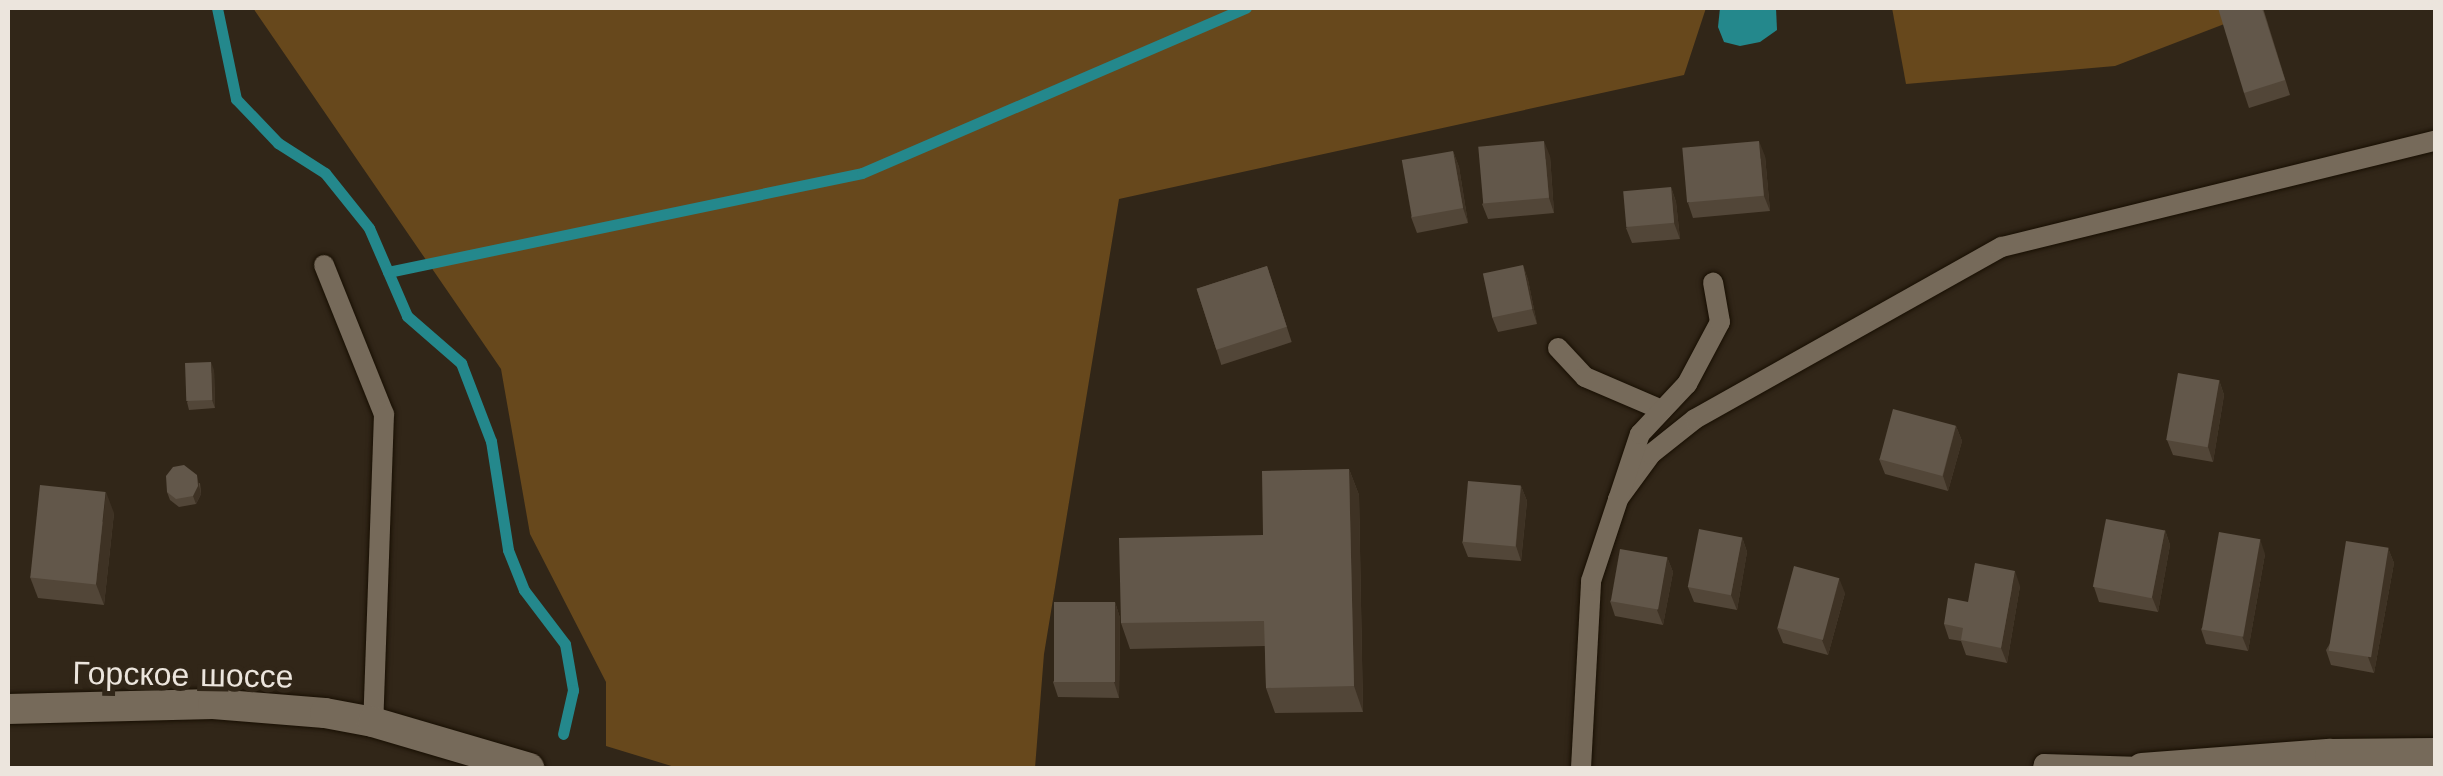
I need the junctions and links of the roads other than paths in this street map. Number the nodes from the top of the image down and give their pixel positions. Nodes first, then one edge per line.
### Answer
1 (2436, 140) edge
2 (324, 266) dead end
3 (1713, 283) dead end
4 (1558, 348) dead end
5 (1662, 410) junction
6 (1618, 498) junction
7 (8, 710) edge
8 (373, 722) junction
9 (2436, 753) edge
10 (529, 768) edge
11 (1581, 768) edge
12 (2043, 768) edge
13 (2142, 768) edge

1 - 6 lane
2 - 8 lane
3 - 5 lane
4 - 5 lane
5 - 6 lane
6 - 11 lane
7 - 8 main road, Горское шоссе
8 - 10 main road, Горское шоссе
9 - 13 main road
12 - 13 lane

